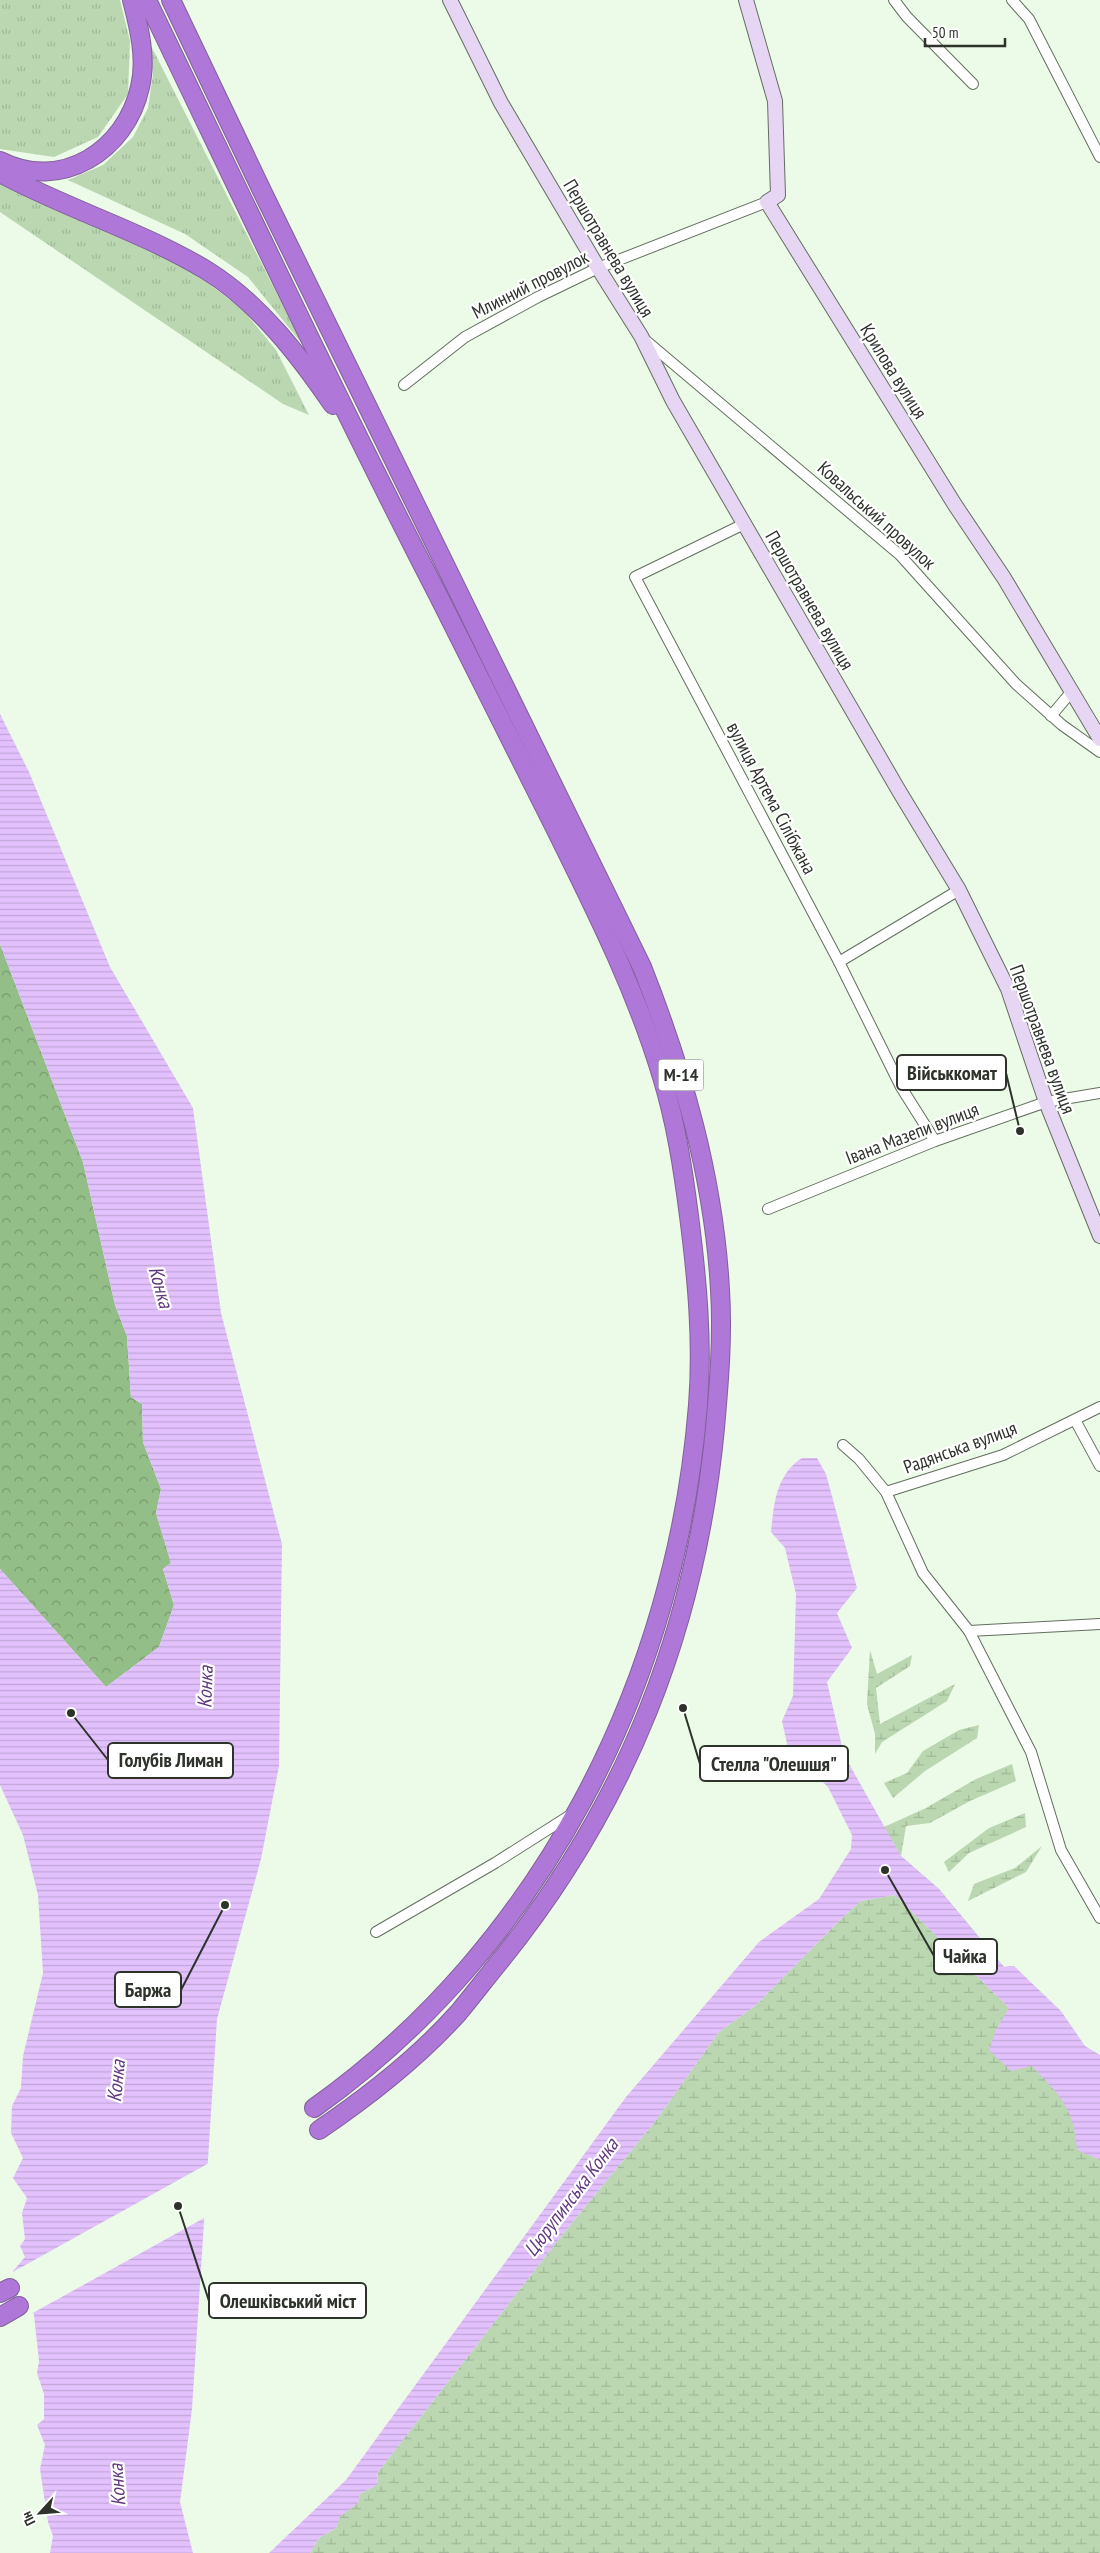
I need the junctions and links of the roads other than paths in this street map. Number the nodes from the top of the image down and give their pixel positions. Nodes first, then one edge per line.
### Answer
1 (132, 0) edge
2 (148, 0) edge
3 (171, 0) edge
4 (179, 0) edge
5 (450, 0) edge
6 (746, 0) edge
7 (894, 0) edge
8 (1012, 0) edge
9 (973, 84) dead end
10 (1100, 157) edge
11 (0, 161) edge
12 (0, 173) edge
13 (263, 194) junction
14 (767, 202) junction
15 (598, 268) junction
16 (641, 336) junction
17 (404, 384) dead end
18 (365, 452) junction
19 (744, 524) junction
20 (1072, 691) junction
21 (1051, 716) junction
22 (1100, 739) edge
23 (1100, 752) edge
24 (959, 890) junction
25 (839, 962) junction
26 (1100, 1093) edge
27 (1046, 1102) junction
28 (935, 1141) junction
29 (768, 1208) dead end
30 (1100, 1236) edge
31 (1100, 1407) edge
32 (1075, 1420) junction
33 (843, 1446) dead end
34 (1100, 1466) edge
35 (886, 1492) junction
36 (1100, 1624) edge
37 (969, 1632) junction
38 (576, 1812) junction
39 (1100, 1918) edge
40 (376, 1932) dead end
41 (314, 2108) dead end
42 (319, 2130) dead end
43 (20, 2306) dead end
44 (0, 2317) edge

1 - 11 highway
2 - 18 highway, М-14
3 - 13 highway, М-14
4 - 13 highway
5 - 15 street, Першотравнева вулиця
6 - 14 street
7 - 9 street
8 - 10 street
12 - 18 highway
13 - 42 highway, М-14
14 - 15 street, Млинний провулок
14 - 20 street, Крилова вулиця
15 - 16 street, Першотравнева вулиця
15 - 17 street, Млинний провулок
16 - 19 street, Першотравнева вулиця
16 - 21 street, Ковальський провулок
18 - 38 highway, М-14
19 - 24 street, Першотравнева вулиця
19 - 25 street, вулиця Артема Сілібжана
20 - 21 street
20 - 22 street, Крилова вулиця
21 - 23 street, Ковальський провулок
24 - 25 street
24 - 27 street, Першотравнева вулиця
25 - 28 street, вулиця Артема Сілібжана
26 - 27 street, Івана Мазепи вулиця
27 - 28 street, Івана Мазепи вулиця
27 - 30 street, Першотравнева вулиця
28 - 29 street, Івана Мазепи вулиця
31 - 32 street, Радянська вулиця
32 - 34 street
32 - 35 street, Радянська вулиця
33 - 35 street
35 - 37 street
36 - 37 street
37 - 39 street
38 - 40 street
38 - 41 highway, М-14
43 - 44 highway

